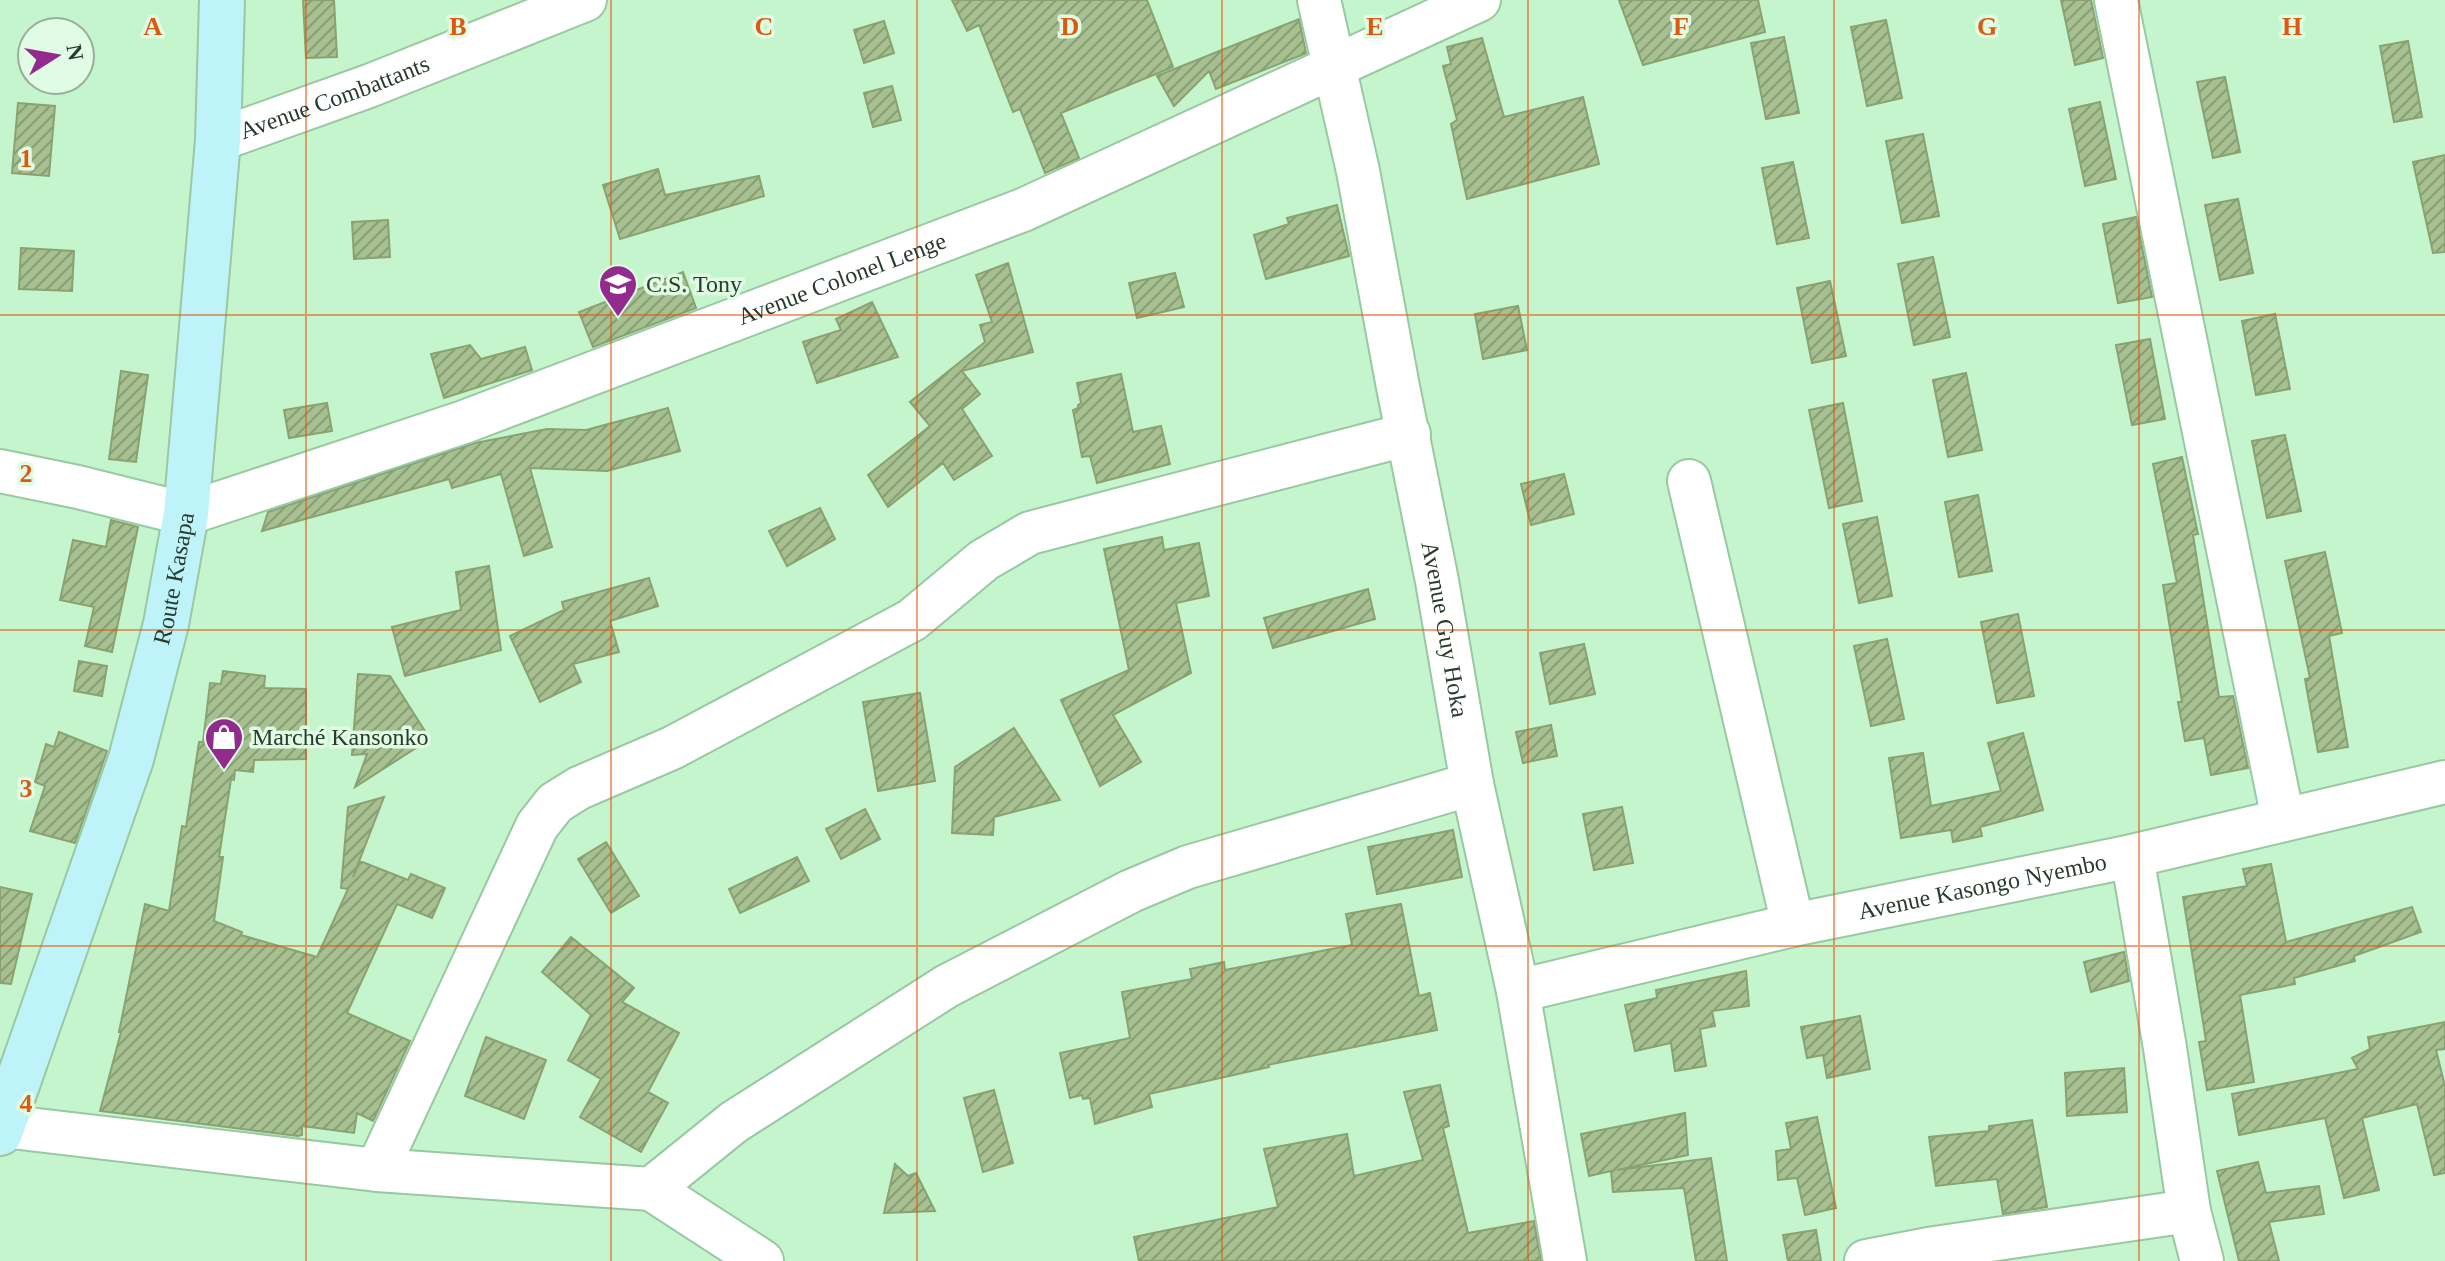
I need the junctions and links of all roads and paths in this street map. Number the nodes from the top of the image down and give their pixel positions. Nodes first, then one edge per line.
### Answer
1 (222, 0) edge
2 (585, 0) edge
3 (1319, 0) edge
4 (1479, 0) edge
5 (2116, 0) edge
6 (1335, 66) junction
7 (218, 140) junction
8 (1409, 434) junction
9 (0, 471) edge
10 (1689, 481) dead end
11 (186, 514) junction
12 (2445, 782) edge
13 (1472, 784) junction
14 (2283, 819) junction
15 (2132, 856) junction
16 (1793, 925) junction
17 (1518, 991) junction
18 (1, 1130) edge
19 (377, 1170) junction
20 (651, 1189) junction
21 (2189, 1211) junction
22 (762, 1261) edge
23 (1565, 1261) edge
24 (1866, 1261) edge
25 (2202, 1261) edge

1 - 7 main road, Route Kasapa
2 - 7 street, Avenue Combattants
3 - 6 street, Avenue Guy Hoka
4 - 6 street, Avenue Colonel Lenge
5 - 14 street
6 - 8 street, Avenue Guy Hoka
6 - 11 street, Avenue Colonel Lenge
7 - 11 main road, Route Kasapa
8 - 13 street, Avenue Guy Hoka
8 - 19 street
9 - 11 street
10 - 16 street
11 - 18 main road, Route Kasapa
12 - 14 street, Avenue Kasongo Nyembo
13 - 17 street, Avenue Guy Hoka
13 - 20 street
14 - 15 street, Avenue Kasongo Nyembo
15 - 16 street, Avenue Kasongo Nyembo
15 - 21 street
16 - 17 street, Avenue Kasongo Nyembo
17 - 23 street, Avenue Guy Hoka
18 - 19 street
19 - 20 street
20 - 22 street
21 - 24 street
21 - 25 street

